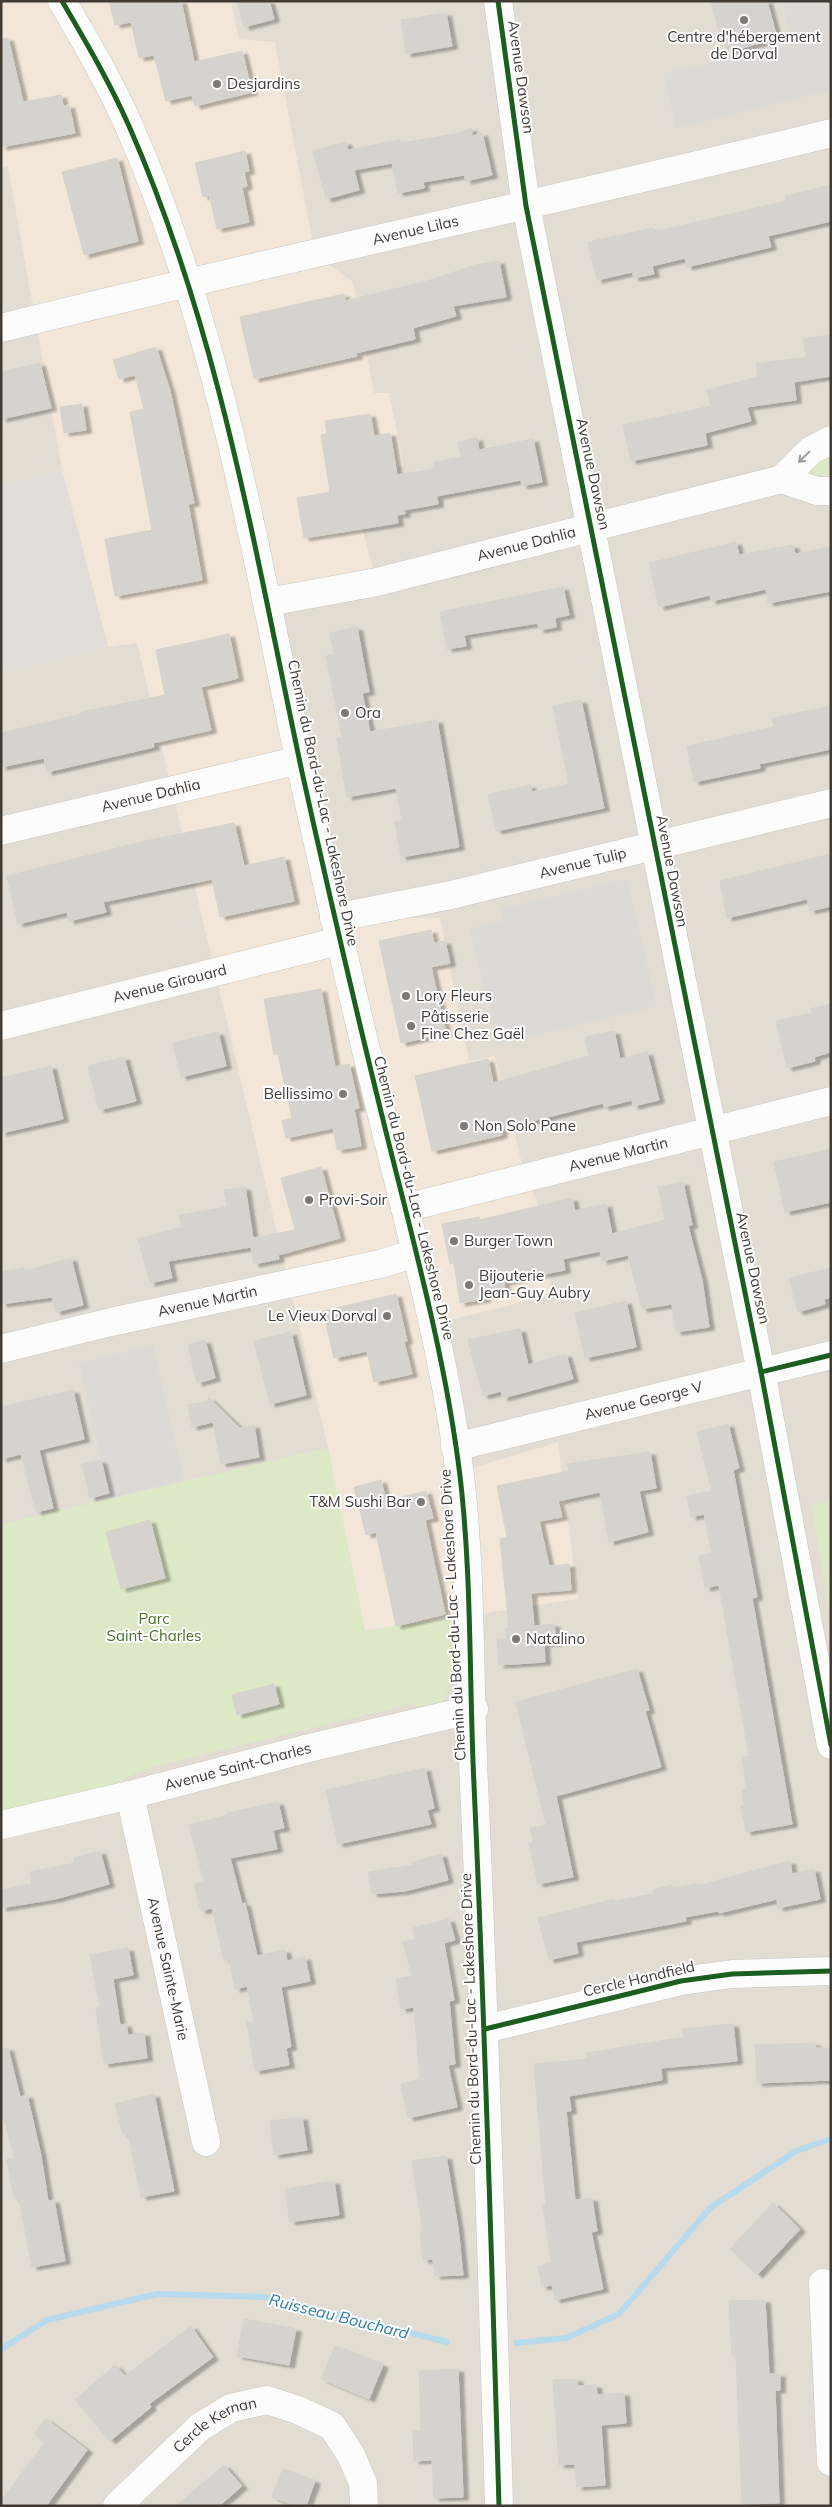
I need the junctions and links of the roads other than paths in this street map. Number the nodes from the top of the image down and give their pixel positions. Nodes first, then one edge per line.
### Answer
1 (62, 1) edge
2 (498, 1) edge
3 (831, 133) edge
4 (526, 206) junction
5 (188, 283) junction
6 (1, 328) edge
7 (831, 440) edge
8 (782, 479) junction
9 (831, 491) edge
10 (591, 526) junction
11 (268, 602) junction
12 (300, 760) junction
13 (831, 803) edge
14 (1, 831) edge
15 (654, 845) junction
16 (336, 929) junction
17 (1, 1026) edge
18 (831, 1101) edge
19 (712, 1130) junction
20 (405, 1208) junction
21 (416, 1254) junction
22 (1, 1349) edge
23 (831, 1355) edge
24 (761, 1372) junction
25 (456, 1447) junction
26 (472, 1710) junction
27 (831, 1745) edge
28 (130, 1796) junction
29 (1, 1824) edge
30 (831, 1971) edge
31 (485, 2029) junction
32 (206, 2142) dead end
33 (823, 2283) dead end
34 (831, 2462) edge
35 (117, 2506) edge
36 (364, 2506) edge
37 (499, 2506) edge

1 - 5 street, Chemin du Bord-du-Lac - Lakeshore Drive
2 - 4 street, Avenue Dawson
3 - 4 street, Avenue Lilas
4 - 5 street, Avenue Lilas
4 - 10 street, Avenue Dawson
5 - 6 street, Avenue Lilas
5 - 11 street, Chemin du Bord-du-Lac - Lakeshore Drive
7 -> 8 street
8 - 9 street
8 - 10 street, Avenue Dahlia
10 - 11 street, Avenue Dahlia
10 - 15 street, Avenue Dawson
11 - 12 street, Chemin du Bord-du-Lac - Lakeshore Drive
12 - 14 street, Avenue Dahlia
12 - 16 street, Chemin du Bord-du-Lac - Lakeshore Drive
13 - 15 street, Avenue Tulip
15 - 16 street, Avenue Tulip
15 - 19 street, Avenue Dawson
16 - 17 street, Avenue Girouard
16 - 20 street, Chemin du Bord-du-Lac - Lakeshore Drive
18 - 19 street, Avenue Martin
19 - 20 street, Avenue Martin
19 - 24 street, Avenue Dawson
20 - 21 street, Chemin du Bord-du-Lac - Lakeshore Drive
21 - 22 street, Avenue Martin
21 - 25 street, Chemin du Bord-du-Lac - Lakeshore Drive
23 - 24 street, Avenue George V
24 - 25 street, Avenue George V
24 - 27 street, Avenue Dawson
25 - 26 street, Chemin du Bord-du-Lac - Lakeshore Drive
26 - 28 street, Avenue Saint-Charles
26 - 31 street, Chemin du Bord-du-Lac - Lakeshore Drive
28 - 29 street, Avenue Saint-Charles
28 - 32 street, Avenue Sainte-Marie
30 - 31 street, Cercle Handfield
31 - 37 street, Chemin du Bord-du-Lac - Lakeshore Drive
33 - 34 street
35 - 36 street, Cercle Kernan

